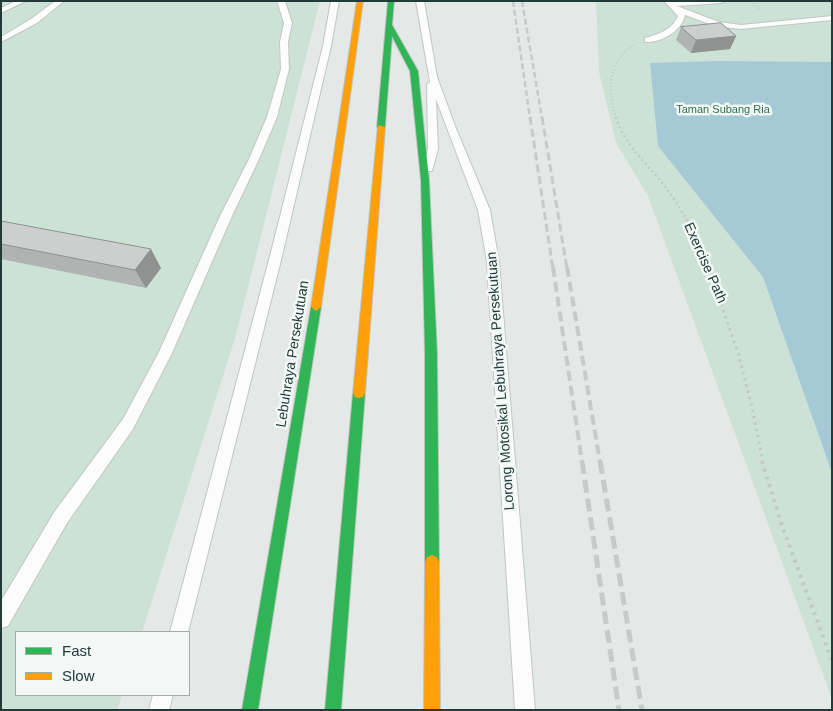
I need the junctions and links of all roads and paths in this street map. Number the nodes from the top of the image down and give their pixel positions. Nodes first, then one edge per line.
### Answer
1 (22, 1) edge
2 (60, 1) edge
3 (281, 1) edge
4 (335, 1) edge
5 (360, 1) edge
6 (391, 1) edge
7 (420, 1) edge
8 (721, 1) edge
9 (672, 5) edge
10 (1, 11) edge
11 (832, 18) edge
12 (389, 25) junction
13 (1, 40) edge
14 (648, 40) joint
15 (430, 63) junction
16 (425, 180) junction
17 (1, 619) edge
18 (179, 631) edge
19 (832, 661) edge
20 (163, 696) edge
21 (159, 710) edge
22 (250, 710) edge
23 (333, 710) edge
24 (432, 710) edge
25 (525, 710) edge

1 - 10 lane
2 - 13 lane
3 - 17 lane
4 - 18 lane
5 - 22 highway, Lebuhraya Persekutuan
6 - 12 highway
7 - 15 lane, Lorong Motosikal Lebuhraya Persekutuan
8 - 9 lane
9 - 11 lane
9 - 14 lane
12 - 16 highway
12 - 23 highway
14 - 19 path, Exercise Path
15 - 16 lane, Lorong Motosikal Lebuhraya Persekutuan
15 - 25 lane, Lorong Motosikal Lebuhraya Persekutuan
16 - 24 highway
20 - 21 lane

